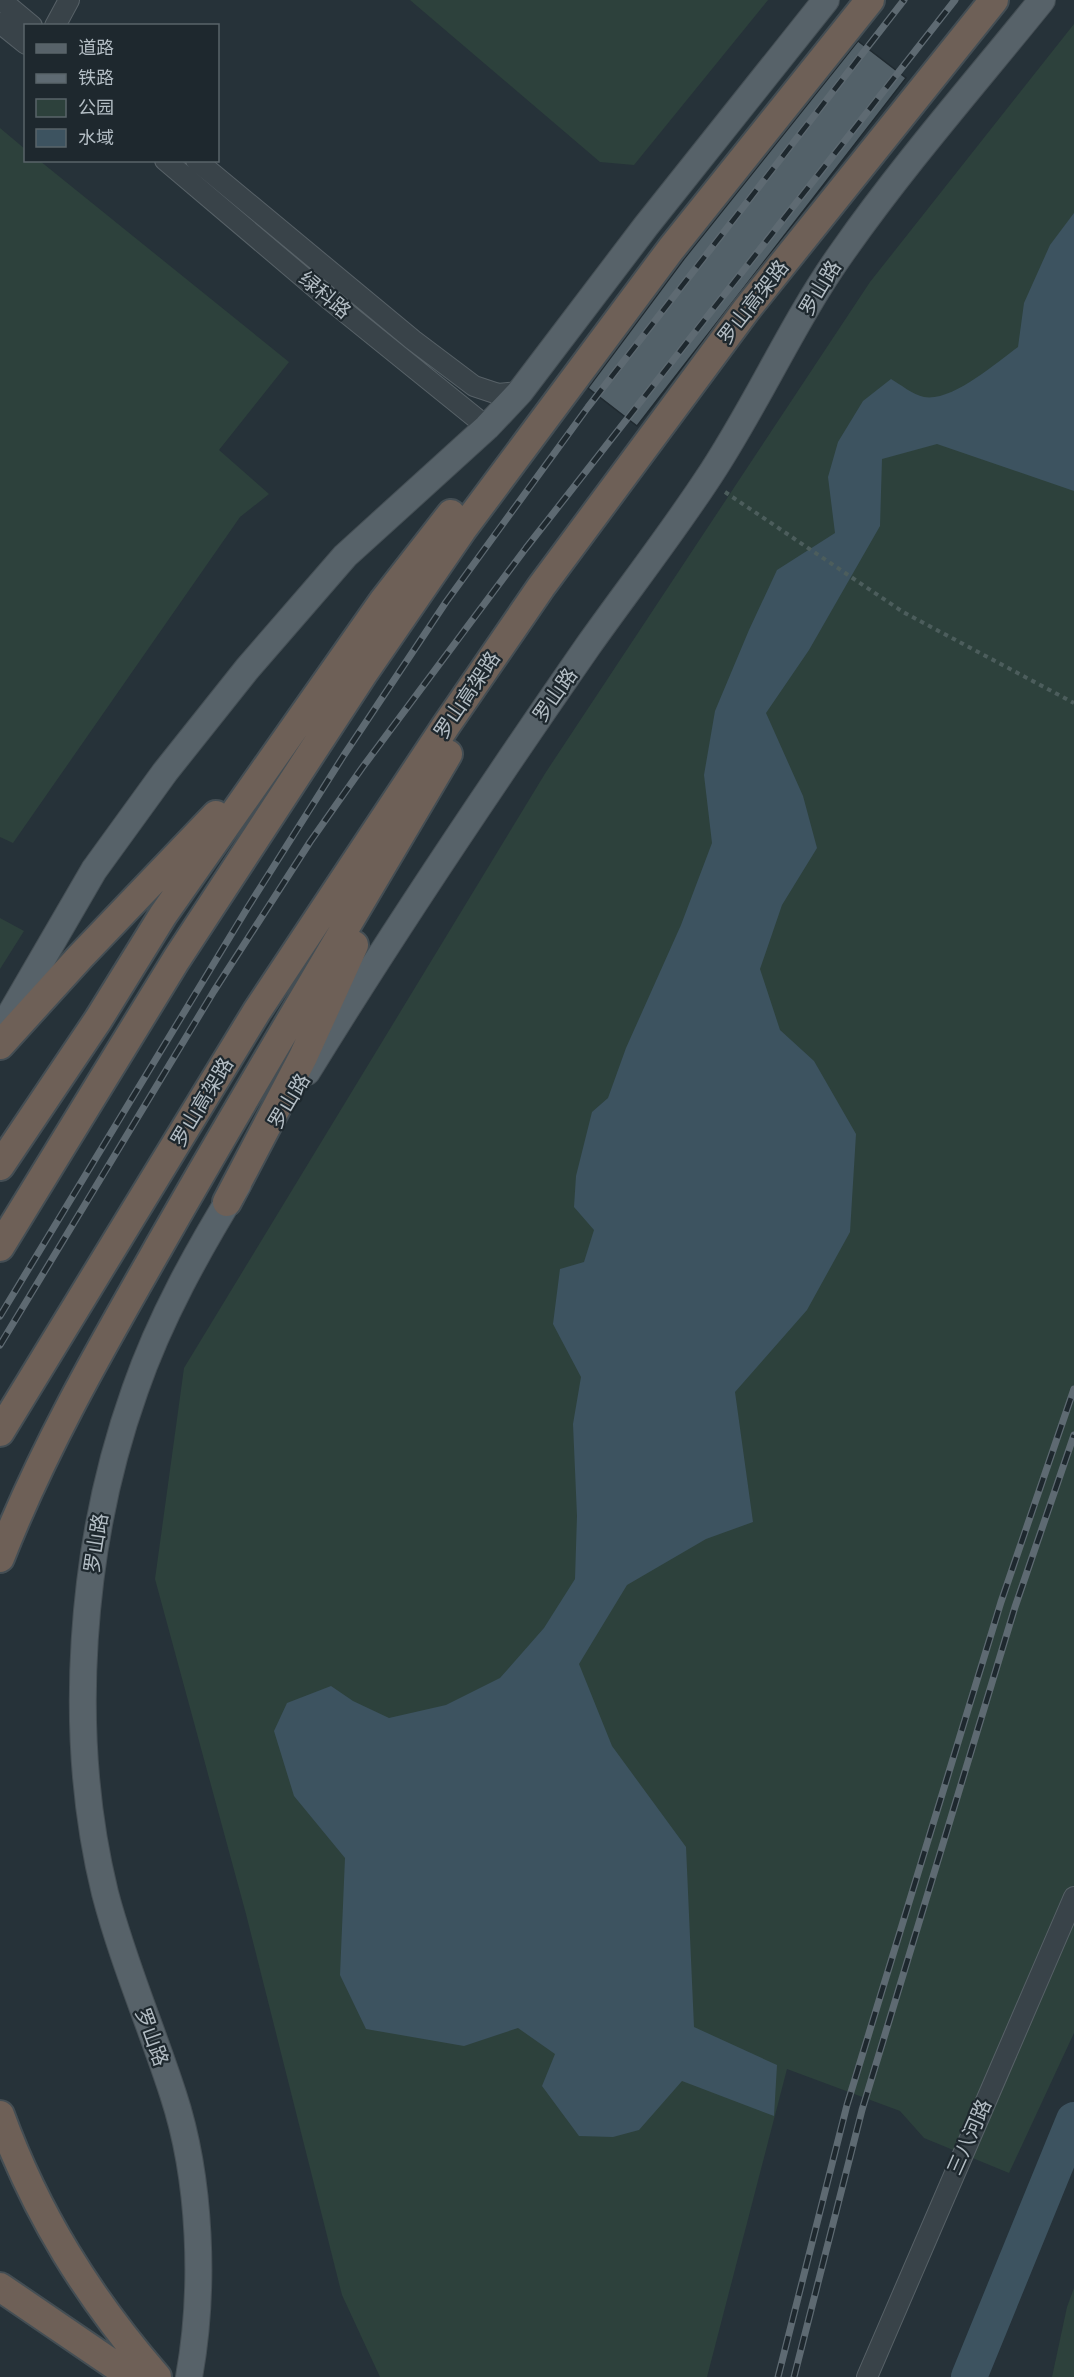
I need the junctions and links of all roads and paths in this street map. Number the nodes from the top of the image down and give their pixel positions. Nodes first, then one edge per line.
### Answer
1 (2, 0) edge
2 (69, 0) edge
3 (826, 0) edge
4 (870, 0) edge
5 (994, 0) edge
6 (1042, 0) edge
7 (0, 23) edge
8 (30, 24) edge
9 (56, 24) edge
10 (24, 42) edge
11 (167, 162) edge
12 (197, 162) edge
13 (671, 249) junction
14 (746, 310) junction
15 (520, 392) junction
16 (487, 427) junction
17 (707, 480) junction
18 (314, 700) junction
19 (1074, 703) edge
20 (458, 736) junction
21 (0, 1032) edge
22 (0, 1045) edge
23 (0, 1166) edge
24 (227, 1202) junction
25 (0, 1246) edge
26 (0, 1432) edge
27 (0, 1558) edge
28 (1074, 1897) edge
29 (0, 2115) edge
30 (0, 2287) edge
31 (132, 2377) edge
32 (157, 2377) edge
33 (189, 2377) edge
34 (867, 2377) edge

1 - 8 street
2 - 9 street
3 - 15 main road
4 - 13 highway
5 - 14 highway, 罗山高架路
6 - 17 main road, 罗山路
7 - 10 street
11 - 16 street, 绿科路
12 - 15 street, 绿科路
13 - 18 highway
13 - 25 highway
14 - 20 highway
14 - 26 highway, 罗山高架路
15 - 16 main road
16 - 21 main road
17 - 19 path
17 - 24 main road, 罗山路
18 - 22 highway
18 - 23 highway
20 - 24 highway
20 - 27 highway
24 - 33 main road, 罗山路
28 - 34 street, 三八河路
29 - 32 highway
30 - 31 highway

